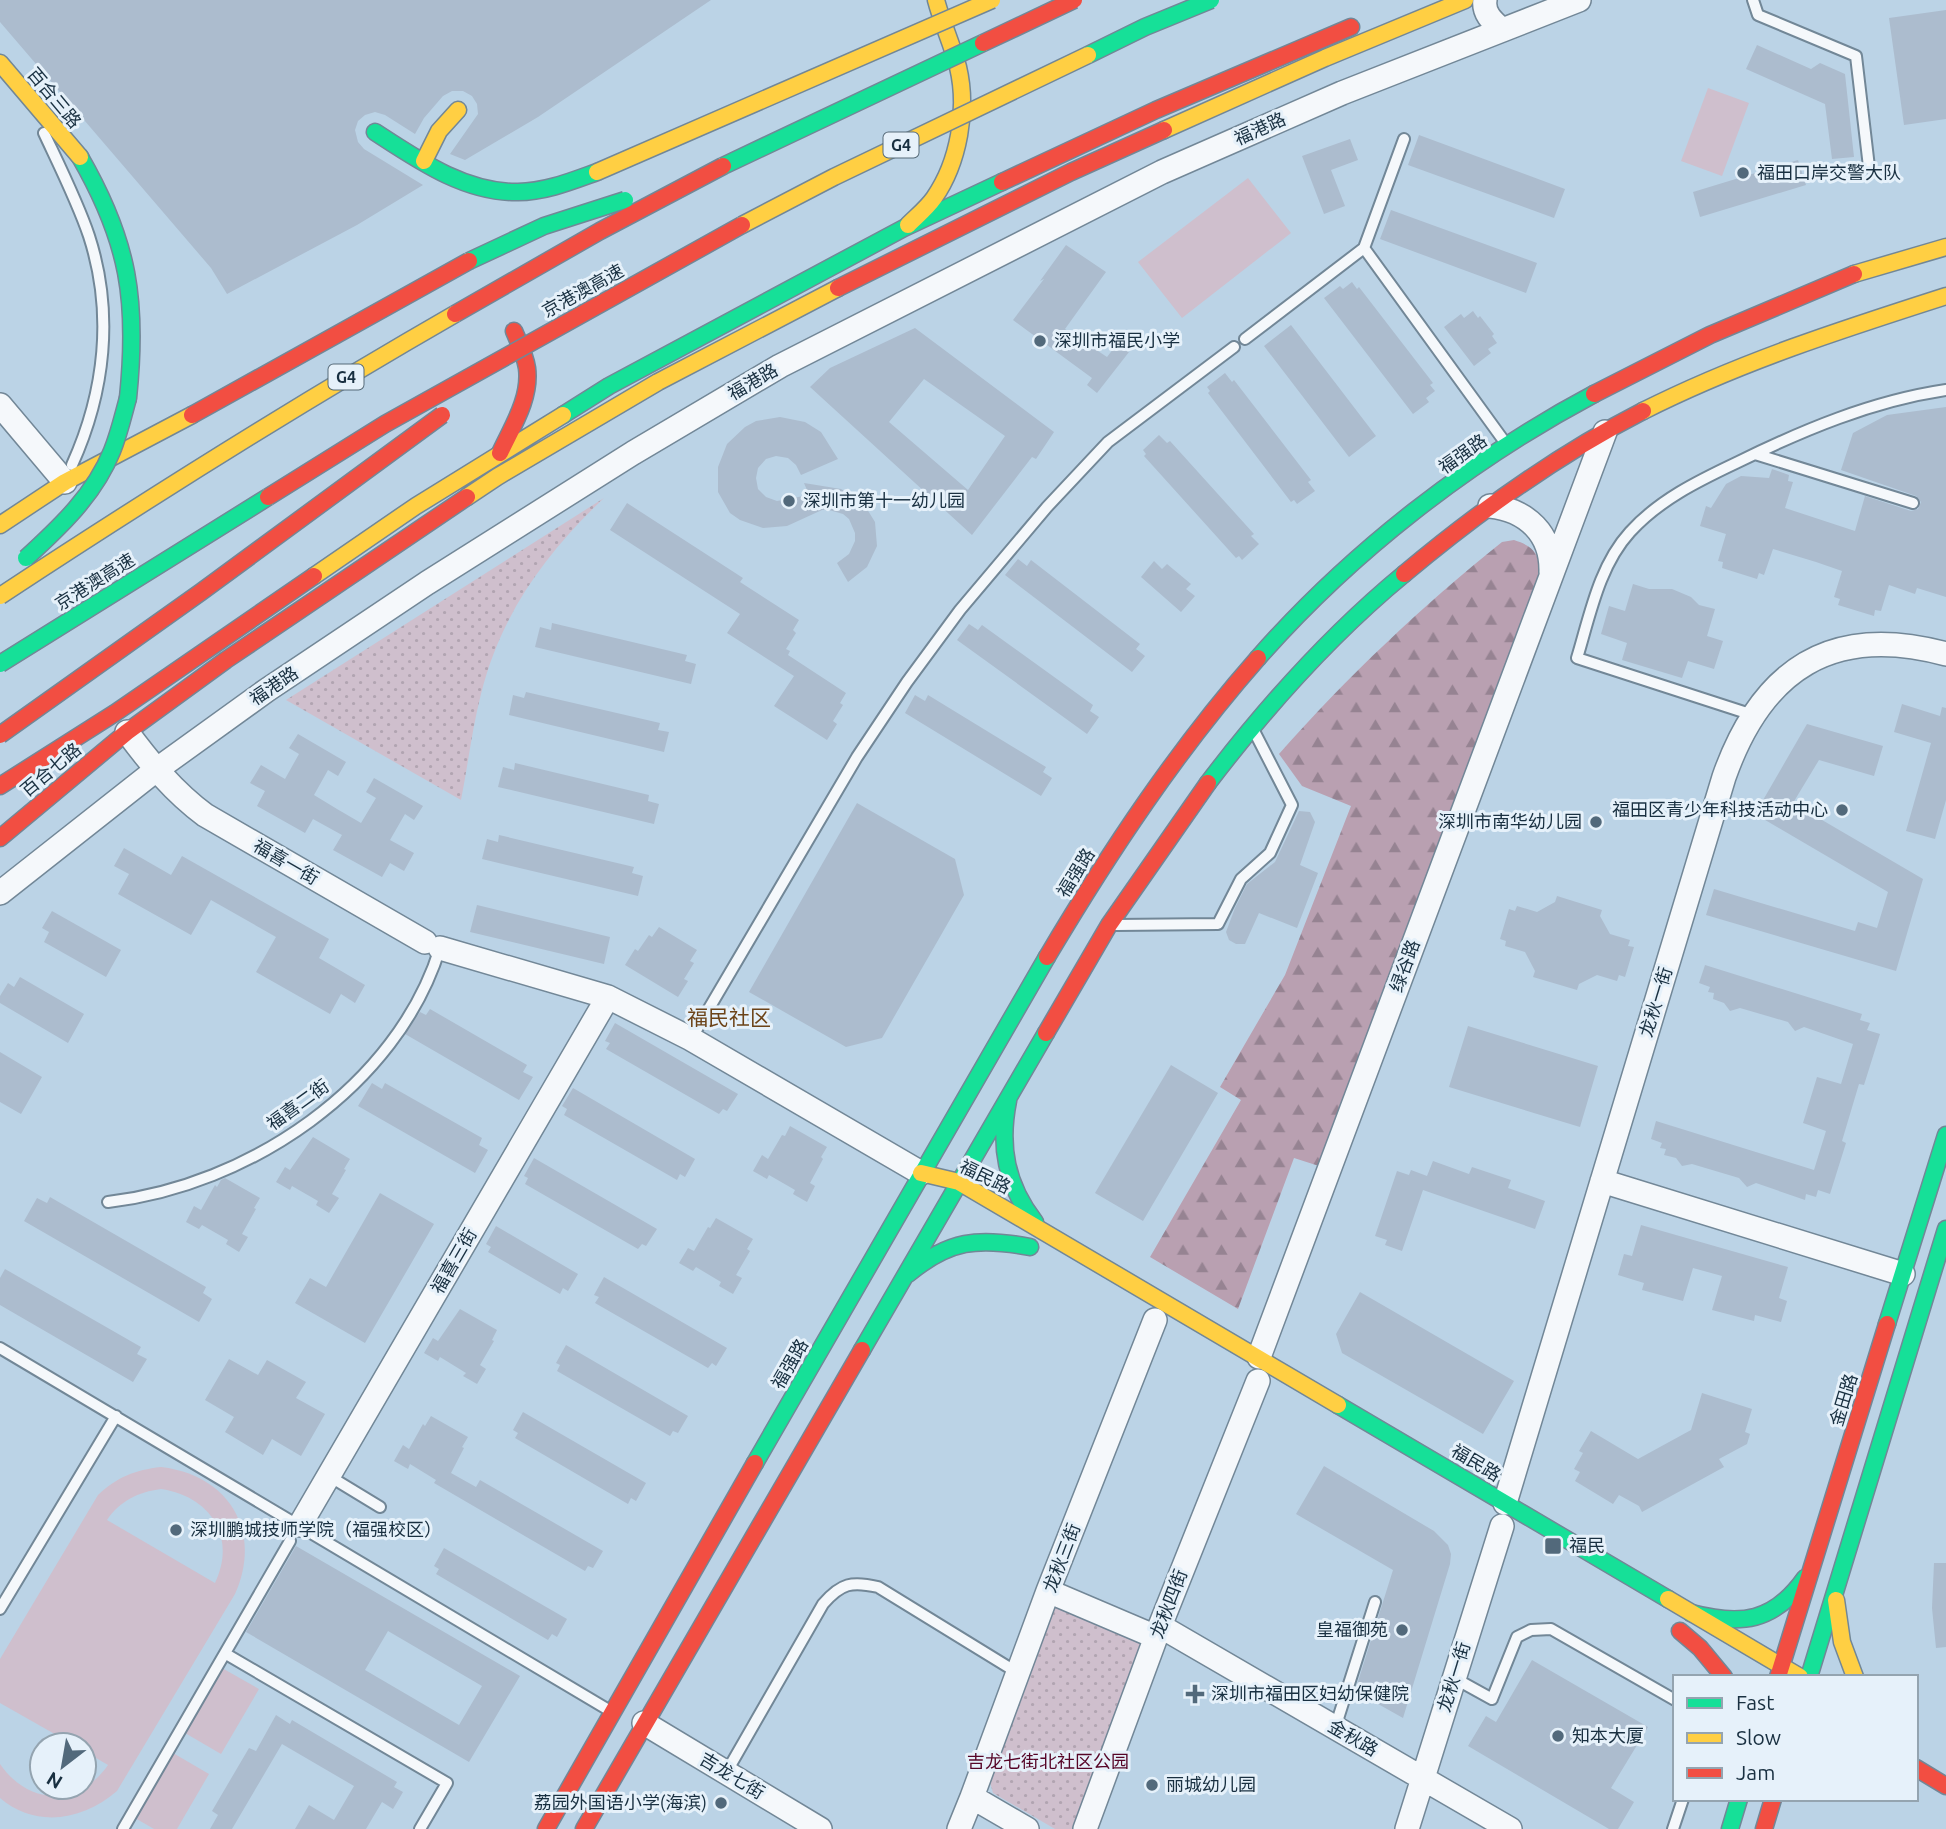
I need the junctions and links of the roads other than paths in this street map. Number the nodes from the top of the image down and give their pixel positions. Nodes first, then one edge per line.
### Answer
1 (936, 0) edge
2 (992, 0) edge
3 (1074, 0) edge
4 (1211, 0) edge
5 (1465, 0) edge
6 (1485, 0) edge
7 (1579, 0) edge
8 (1752, 0) edge
9 (1368, 20) dead end
10 (1501, 29) junction
11 (0, 63) edge
12 (27, 96) junction
13 (458, 110) dead end
14 (375, 131) dead end
15 (1404, 139) dead end
16 (424, 162) junction
17 (1869, 167) dead end
18 (703, 175) junction
19 (904, 228) junction
20 (1946, 247) edge
21 (1364, 248) junction
22 (1946, 296) edge
23 (598, 304) junction
24 (514, 331) dead end
25 (1245, 339) dead end
26 (1234, 347) dead end
27 (1946, 390) edge
28 (0, 405) edge
29 (1605, 432) junction
30 (1508, 446) junction
31 (500, 453) junction
32 (1755, 454) junction
33 (65, 482) junction
34 (1913, 503) dead end
35 (1490, 506) junction
36 (0, 525) edge
37 (1551, 575) junction
38 (0, 582) edge
39 (0, 596) edge
40 (1946, 654) edge
41 (0, 664) edge
42 (1753, 715) junction
43 (1252, 727) junction
44 (127, 732) junction
45 (0, 734) edge
46 (156, 770) junction
47 (0, 786) edge
48 (0, 838) edge
49 (0, 894) edge
50 (1109, 925) junction
51 (433, 945) junction
52 (608, 997) junction
53 (691, 1039) junction
54 (1008, 1100) junction
55 (1946, 1135) edge
56 (921, 1172) junction
57 (1602, 1181) junction
58 (959, 1182) junction
59 (108, 1202) dead end
60 (955, 1203) junction
61 (995, 1227) dead end
62 (1946, 1229) edge
63 (1046, 1233) junction
64 (1903, 1274) junction
65 (902, 1279) junction
66 (1155, 1320) dead end
67 (0, 1348) edge
68 (1258, 1375) junction
69 (116, 1416) junction
70 (329, 1476) junction
71 (380, 1507) dead end
72 (1503, 1520) junction
73 (295, 1533) junction
74 (1812, 1565) junction
75 (1837, 1583) junction
76 (1048, 1591) junction
77 (1375, 1602) dead end
78 (0, 1609) edge
79 (1691, 1613) junction
80 (1158, 1632) junction
81 (226, 1654) junction
82 (1734, 1662) dead end
83 (1779, 1672) edge
84 (1018, 1673) junction
85 (1722, 1675) edge
86 (1810, 1675) edge
87 (1854, 1675) edge
88 (1454, 1678) junction
89 (1673, 1699) edge
90 (613, 1713) junction
91 (644, 1723) junction
92 (1335, 1728) junction
93 (1918, 1769) edge
94 (726, 1773) junction
95 (1423, 1778) junction
96 (1946, 1786) edge
97 (972, 1797) junction
98 (1682, 1801) edge
99 (1739, 1801) edge
100 (1772, 1801) edge
101 (123, 1829) edge
102 (420, 1829) edge
103 (546, 1829) edge
104 (584, 1829) edge
105 (820, 1829) edge
106 (959, 1829) edge
107 (1027, 1829) edge
108 (1085, 1829) edge
109 (1407, 1829) edge
110 (1510, 1829) edge
111 (1673, 1829) edge
112 (1730, 1829) edge
113 (1764, 1829) edge

1 - 19 main road
2 - 16 main road, bridge
3 - 18 main road, G4, bridge
4 - 23 main road, 京港澳高速 / G4, bridge
5 - 44 main road, 百合七路
6 - 10 street
7 - 10 street, 福港路
8 - 17 lane
9 - 19 main road
10 - 46 street, 福港路
11 - 12 main road, 百合三路
12 - 33 lane
12 - 38 main road, 百合三路, bridge
13 - 16 main road
14 - 16 main road
15 - 21 lane
18 - 33 main road, bridge
18 - 39 main road, G4, bridge
19 - 31 main road
20 - 30 main road, 福强路
21 - 25 lane
21 - 30 lane
22 - 29 main road
23 - 41 main road, 京港澳高速 / G4, bridge
23 - 45 main road, bridge
24 - 31 main road
26 - 53 lane
27 - 32 lane
28 - 33 street
29 - 35 main road
29 - 37 street, 绿谷路
30 - 56 main road, 福强路
31 - 47 main road
32 - 34 lane
32 - 42 lane
33 - 36 main road
35 - 37 street, 绿谷路
35 - 43 main road
37 - 68 street, 绿谷路
40 - 42 street, 龙秋一街
42 - 57 street, 龙秋一街
43 - 50 main road
43 - 50 lane
44 - 46 street, 福喜一街
44 - 48 main road, 百合七路
46 - 49 street, 福港路
46 - 51 street, 福喜一街
50 - 54 main road
51 - 52 street, 福喜一街
51 - 59 lane, 福喜二街
52 - 53 street, 福喜一街
52 - 70 street, 福喜三街
53 - 56 street, 福喜一街
54 - 58 main road
54 - 63 main road
55 - 64 main road, 金田路
56 - 58 main road, 福民路
56 - 60 main road, 福民路
56 - 90 main road, 福强路
57 - 64 street
57 - 72 street, 龙秋一街
58 - 60 main road
58 - 63 main road, 福民路
60 - 65 main road
61 - 65 main road
62 - 75 main road
63 - 68 main road, 福民路
64 - 74 main road, 金田路
65 - 91 main road
66 - 76 street, 龙秋三街
67 - 69 lane
68 - 72 main road, 福民路
68 - 80 street, 龙秋四街
69 - 73 lane
69 - 78 lane
70 - 71 lane
70 - 73 street, 福喜三街
72 - 79 main road, 福民路
72 - 88 street, 龙秋一街
73 - 81 lane
73 - 90 lane
74 - 79 main road
74 - 83 main road, 金田路
75 - 86 main road
75 - 87 main road
76 - 80 street, 金秋路
76 - 84 street, 龙秋三街
77 - 92 lane
79 - 83 main road, 福民路
80 - 92 street, 金秋路
80 - 108 street, 龙秋四街
81 - 101 lane
81 - 102 lane
82 - 85 main road
84 - 94 lane
84 - 97 street, 龙秋三街
88 - 89 lane
88 - 95 street, 龙秋一街
90 - 103 main road, 福强路
91 - 94 street, 吉龙七街
91 - 104 main road
92 - 95 street, 金秋路
93 - 96 main road
94 - 105 street, 吉龙七街
95 - 109 street, 龙秋一街
95 - 110 street, 金秋路
97 - 106 street
97 - 107 street
98 - 111 lane
99 - 112 main road
100 - 113 main road

